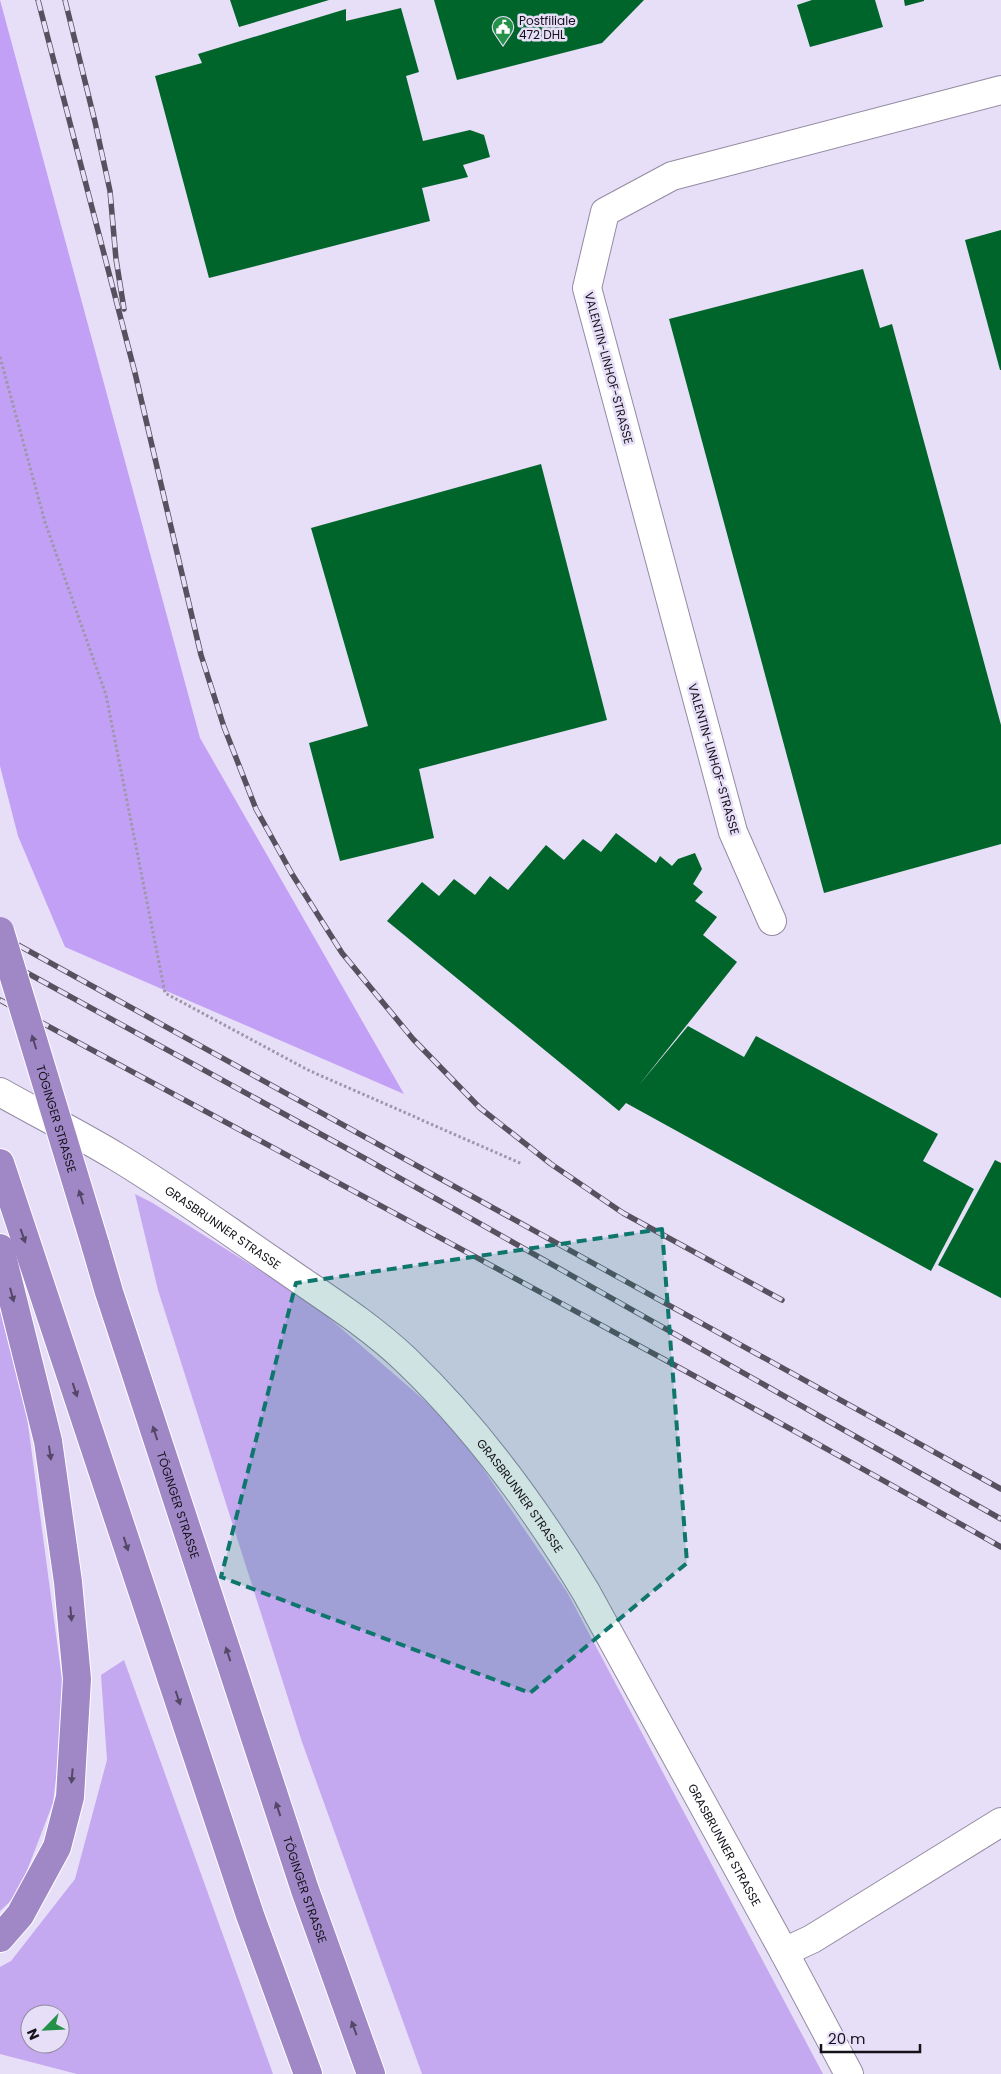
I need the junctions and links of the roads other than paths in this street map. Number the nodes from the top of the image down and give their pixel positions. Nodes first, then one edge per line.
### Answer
1 (1001, 90) edge
2 (772, 921) dead end
3 (0, 931) edge
4 (0, 1092) edge
5 (0, 1163) edge
6 (8, 1190) junction
7 (0, 1219) edge
8 (0, 1248) edge
9 (1001, 1822) edge
10 (0, 1938) edge
11 (784, 1952) junction
12 (308, 2074) edge
13 (371, 2074) edge
14 (849, 2074) edge

1 - 2 street, VALENTIN-LINHOF-STRASSE
13 -> 3 highway, TÖGINGER STRASSE, bridge
4 - 11 street, GRASBRUNNER STRASSE
5 - 6 highway
6 - 7 highway
6 -> 12 highway
8 -> 10 highway
9 - 11 street
11 - 14 street, GRASBRUNNER STRASSE

